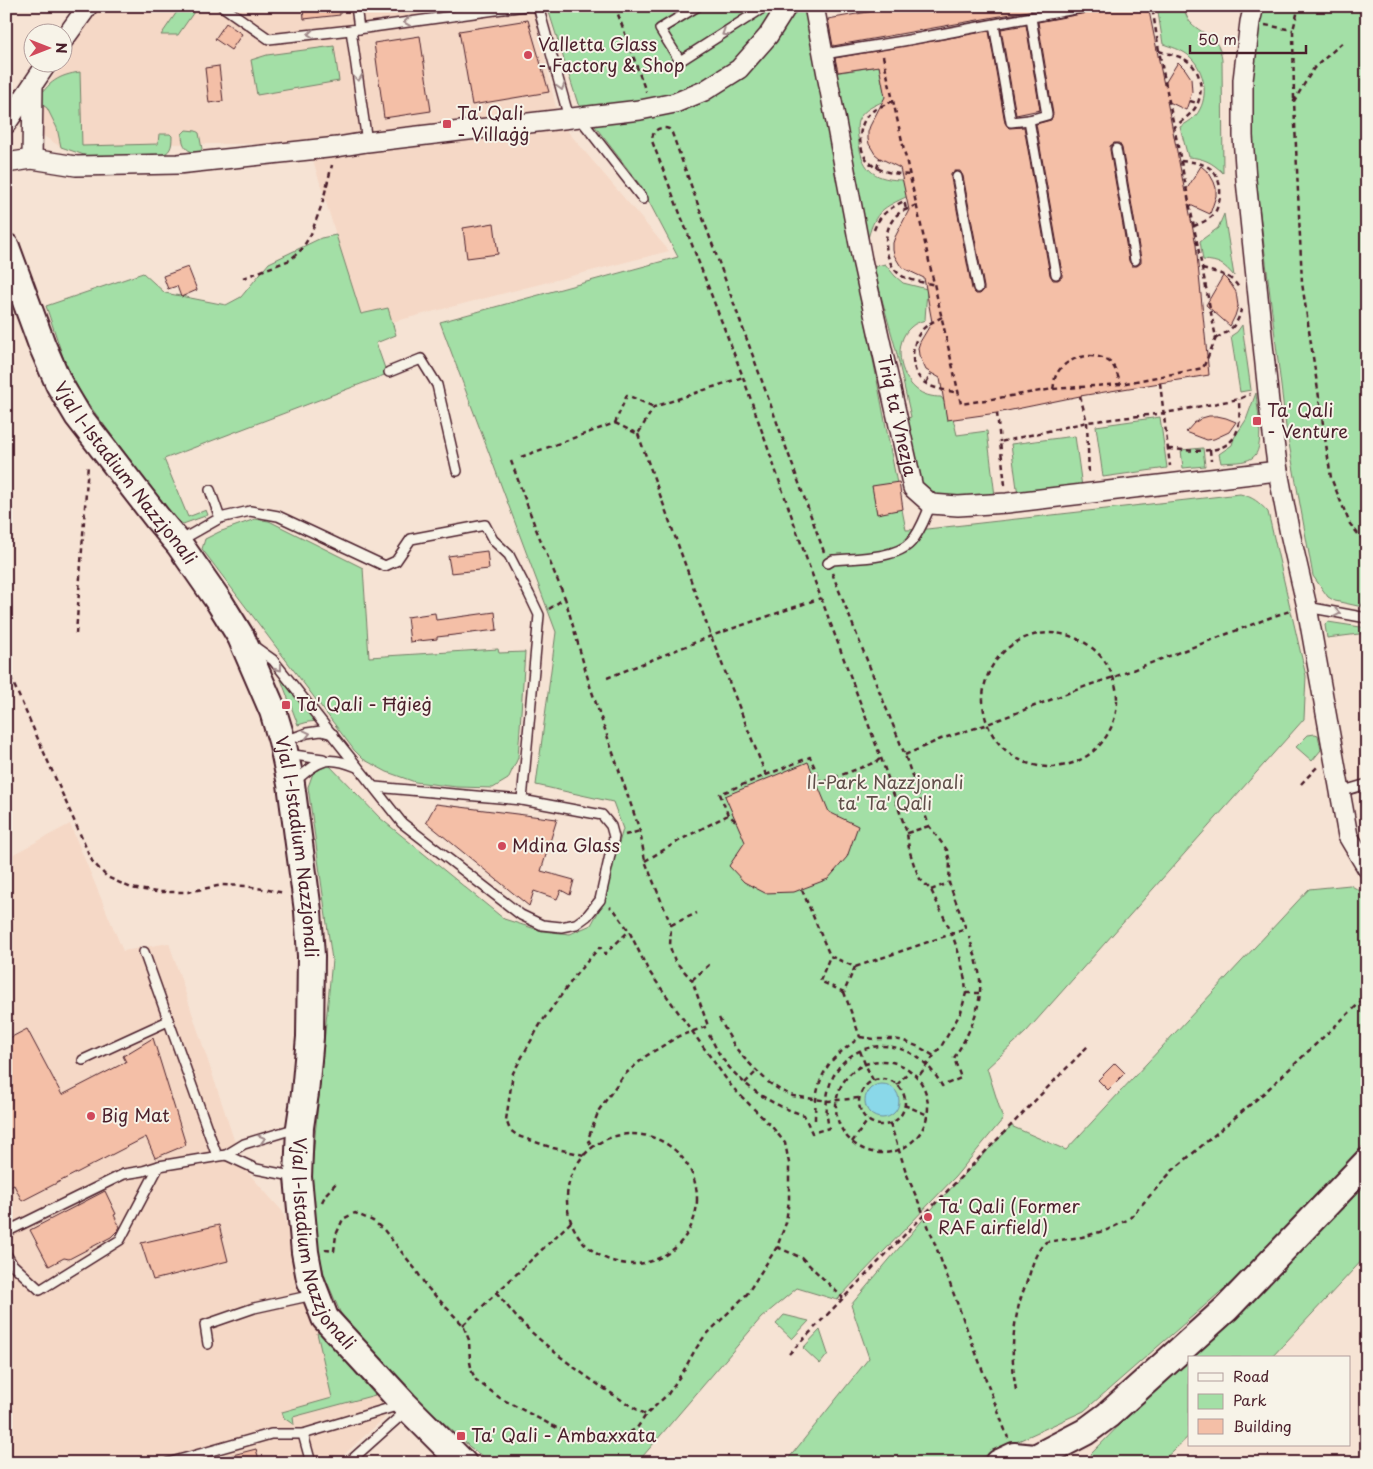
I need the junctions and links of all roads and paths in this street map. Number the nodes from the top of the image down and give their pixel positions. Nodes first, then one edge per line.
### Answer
1 (88, 6) edge
2 (222, 6) edge
3 (356, 6) edge
4 (525, 6) edge
5 (538, 6) edge
6 (616, 6) edge
7 (698, 6) edge
8 (766, 6) edge
9 (787, 6) edge
10 (814, 6) edge
11 (1091, 6) edge
12 (1299, 6) edge
13 (1252, 14) edge
14 (1030, 18) junction
15 (994, 25) junction
16 (72, 28) edge
17 (355, 30) junction
18 (1294, 30) junction
19 (1342, 43) dead end
20 (1159, 51) dead end
21 (824, 54) junction
22 (637, 67) dead end
23 (41, 72) edge
24 (33, 85) junction
25 (893, 101) dead end
26 (1294, 101) junction
27 (1190, 102) dead end
28 (1197, 103) junction
29 (574, 117) junction
30 (1029, 120) junction
31 (6, 124) edge
32 (1174, 128) dead end
33 (367, 142) junction
34 (337, 147) junction
35 (1116, 149) dead end
36 (32, 158) junction
37 (880, 158) dead end
38 (1181, 162) dead end
39 (6, 163) edge
40 (877, 168) junction
41 (910, 175) dead end
42 (957, 177) dead end
43 (642, 199) dead end
44 (916, 206) dead end
45 (906, 210) junction
46 (1194, 226) dead end
47 (873, 235) dead end
48 (6, 247) edge
49 (1135, 260) dead end
50 (1202, 269) dead end
51 (1056, 274) dead end
52 (243, 278) dead end
53 (935, 285) dead end
54 (978, 288) dead end
55 (1240, 296) dead end
56 (1241, 306) dead end
57 (942, 317) dead end
58 (1216, 338) dead end
59 (389, 372) dead end
60 (931, 374) dead end
61 (743, 377) dead end
62 (926, 383) junction
63 (1160, 383) dead end
64 (1121, 384) dead end
65 (1268, 387) junction
66 (1054, 390) dead end
67 (959, 393) dead end
68 (1080, 396) dead end
69 (1239, 399) junction
70 (654, 407) junction
71 (997, 412) dead end
72 (1165, 413) junction
73 (1087, 422) junction
74 (615, 423) junction
75 (638, 434) junction
76 (1000, 442) junction
77 (102, 446) junction
78 (1169, 449) junction
79 (521, 457) dead end
80 (511, 461) dead end
81 (1088, 469) dead end
82 (458, 471) dead end
83 (1278, 471) junction
84 (1005, 482) dead end
85 (1172, 483) junction
86 (210, 490) dead end
87 (931, 504) junction
88 (220, 518) junction
89 (179, 544) junction
90 (1367, 545) edge
91 (828, 563) dead end
92 (565, 598) junction
93 (821, 598) dead end
94 (1307, 607) junction
95 (539, 615) junction
96 (1367, 618) edge
97 (76, 634) dead end
98 (711, 636) junction
99 (242, 637) junction
100 (7, 669) edge
101 (607, 678) dead end
102 (1114, 678) junction
103 (985, 725) junction
104 (333, 734) junction
105 (283, 748) junction
106 (905, 755) dead end
107 (1333, 756) junction
108 (881, 758) dead end
109 (328, 760) junction
110 (360, 768) junction
111 (766, 775) junction
112 (821, 782) junction
113 (291, 784) junction
114 (817, 784) dead end
115 (1301, 784) dead end
116 (1367, 784) edge
117 (375, 787) junction
118 (1340, 792) junction
119 (522, 800) junction
120 (728, 815) junction
121 (736, 821) dead end
122 (929, 826) dead end
123 (907, 833) dead end
124 (645, 861) junction
125 (1367, 868) edge
126 (948, 883) dead end
127 (802, 890) dead end
128 (931, 890) dead end
129 (306, 896) junction
130 (600, 900) junction
131 (698, 914) dead end
132 (671, 925) junction
133 (629, 931) junction
134 (952, 934) dead end
135 (969, 937) dead end
136 (144, 952) dead end
137 (830, 956) junction
138 (710, 964) dead end
139 (855, 967) junction
140 (692, 980) junction
141 (844, 992) junction
142 (966, 992) dead end
143 (980, 993) junction
144 (1367, 996) edge
145 (719, 1018) dead end
146 (168, 1021) junction
147 (692, 1032) junction
148 (709, 1035) dead end
149 (860, 1037) junction
150 (1088, 1046) dead end
151 (860, 1051) junction
152 (934, 1056) dead end
153 (83, 1060) dead end
154 (864, 1064) junction
155 (910, 1070) junction
156 (757, 1071) junction
157 (873, 1080) junction
158 (745, 1083) junction
159 (897, 1085) junction
160 (859, 1098) junction
161 (815, 1100) junction
162 (826, 1101) junction
163 (836, 1102) junction
164 (904, 1105) junction
165 (928, 1115) junction
166 (815, 1120) dead end
167 (868, 1120) junction
168 (890, 1123) junction
169 (300, 1127) junction
170 (852, 1142) junction
171 (592, 1147) junction
172 (898, 1150) junction
173 (222, 1155) junction
174 (584, 1155) junction
175 (1367, 1162) edge
176 (159, 1166) junction
177 (298, 1177) junction
178 (337, 1182) dead end
179 (320, 1206) dead end
180 (924, 1215) junction
181 (571, 1222) junction
182 (6, 1232) edge
183 (324, 1245) dead end
184 (777, 1246) junction
185 (6, 1254) edge
186 (496, 1292) junction
187 (316, 1295) junction
188 (843, 1298) junction
189 (463, 1325) junction
190 (208, 1344) dead end
191 (790, 1354) dead end
192 (1016, 1390) dead end
193 (406, 1407) junction
194 (646, 1415) junction
195 (302, 1434) junction
196 (1033, 1457) edge
197 (756, 1461) dead end
198 (168, 1463) edge
199 (311, 1463) edge
200 (348, 1463) edge
201 (463, 1463) edge
202 (752, 1463) edge

1 - 16 street
17 -> 2 lane
3 - 17 lane
4 -> 17 lane
5 -> 29 lane
6 - 22 path
8 -> 7 lane
9 - 29 street
10 - 21 street, Triq ta' Vnezja
11 - 14 lane
12 - 18 path
13 - 18 path
13 - 65 street
14 - 15 lane
14 - 30 lane
15 - 21 lane
15 - 30 lane
17 -> 33 lane
18 - 26 path
19 - 26 path
20 - 28 path
21 - 87 street, Triq ta' Vnezja
23 - 24 street
24 - 31 street
24 - 36 street
25 - 40 path
26 - 90 path
27 - 28 path
28 - 32 path
29 - 33 street
29 - 43 lane
30 - 51 lane
33 - 34 street
34 - 36 street
34 - 52 path
35 - 49 lane
36 - 39 street
37 - 40 path
38 - 46 path
40 - 41 path
42 - 54 lane
44 - 45 path
45 - 47 path
45 - 53 path
48 - 77 main road, Vjal l-Istadium Nazzjonali
50 - 55 path
56 - 58 path
57 - 62 path
59 - 82 lane
60 - 62 path
61 - 70 path
62 - 67 path
63 - 72 path
64 - 66 path
65 - 69 path
65 - 83 street
68 - 73 path
69 - 72 path
69 - 78 path
70 - 74 path
70 - 75 path
71 - 76 path
72 - 73 path
72 - 78 path
73 - 76 path
73 - 81 path
74 - 75 path
74 - 79 path
75 - 98 path
76 - 84 path
77 - 89 main road, Vjal l-Istadium Nazzjonali
77 - 97 path
78 - 85 path
80 - 92 path
83 - 85 street
83 - 94 street
85 - 87 street
86 - 88 lane
87 - 91 lane
88 - 89 lane
88 - 95 lane
89 - 99 main road, Vjal l-Istadium Nazzjonali
92 - 95 path
92 - 124 path
93 - 98 path
94 -> 96 lane
94 - 102 path
94 - 107 street
95 - 119 lane
98 - 101 path
98 - 111 path
99 -> 104 lane
99 - 105 main road, Vjal l-Istadium Nazzjonali
100 - 129 path
102 - 103 path
102 - 103 path
102 - 103 path
103 - 106 path
105 -> 104 lane
104 - 110 lane
105 - 109 lane
105 - 113 main road, Vjal l-Istadium Nazzjonali
107 - 115 path
107 - 118 street
108 - 112 path
109 - 110 lane
109 - 113 lane
110 - 117 lane
111 - 112 path
111 - 120 path
112 - 114 path
113 - 129 main road, Vjal l-Istadium Nazzjonali
116 - 118 lane
117 - 119 lane
117 - 130 lane
118 - 125 street
119 - 130 lane
120 - 121 path
120 - 124 path
122 - 123 path
124 - 132 path
126 - 128 path
127 - 137 path
129 - 169 main road, Vjal l-Istadium Nazzjonali
130 - 133 path
131 - 132 path
132 - 140 path
133 - 147 path
133 - 174 path
134 - 139 path
135 - 143 path
136 - 146 lane
137 - 139 path
137 - 141 path
138 - 140 path
139 - 141 path
140 - 147 path
141 - 149 path
142 - 143 path
143 - 151 path
144 - 192 path
145 - 156 path
146 - 153 lane
146 - 173 lane
147 - 171 path
147 - 184 path
148 - 158 path
149 - 152 path
149 - 161 path
150 - 180 path
151 - 154 path
151 - 162 path
154 - 155 path
154 - 157 path
154 - 163 path
155 - 159 path
155 - 165 path
156 - 158 path
156 - 161 path
157 - 159 path
157 - 160 path
158 - 162 path
159 - 164 path
160 - 163 path
160 - 167 path
161 - 162 path
161 - 166 path
162 - 163 path
163 - 170 path
164 - 165 path
164 - 168 path
165 - 172 path
167 - 168 path
167 - 170 path
168 - 172 path
173 -> 169 lane
169 - 177 main road, Vjal l-Istadium Nazzjonali
170 - 172 path
171 - 174 path
171 - 181 path
172 - 180 path
173 - 176 lane
173 - 177 lane
174 - 181 path
175 - 196 main road
176 - 182 lane
176 - 185 lane
177 - 187 main road, Vjal l-Istadium Nazzjonali
178 - 179 path
180 - 188 path
180 - 196 path
181 - 186 path
183 - 189 path
184 - 188 path
184 - 194 path
186 - 189 path
186 - 194 path
187 - 190 lane
187 - 193 main road, Vjal l-Istadium Nazzjonali
188 - 191 path
189 - 194 path
193 - 195 lane
193 - 200 lane
193 - 201 main road, Vjal l-Istadium Nazzjonali
195 - 198 lane
195 - 199 lane
197 - 202 path

